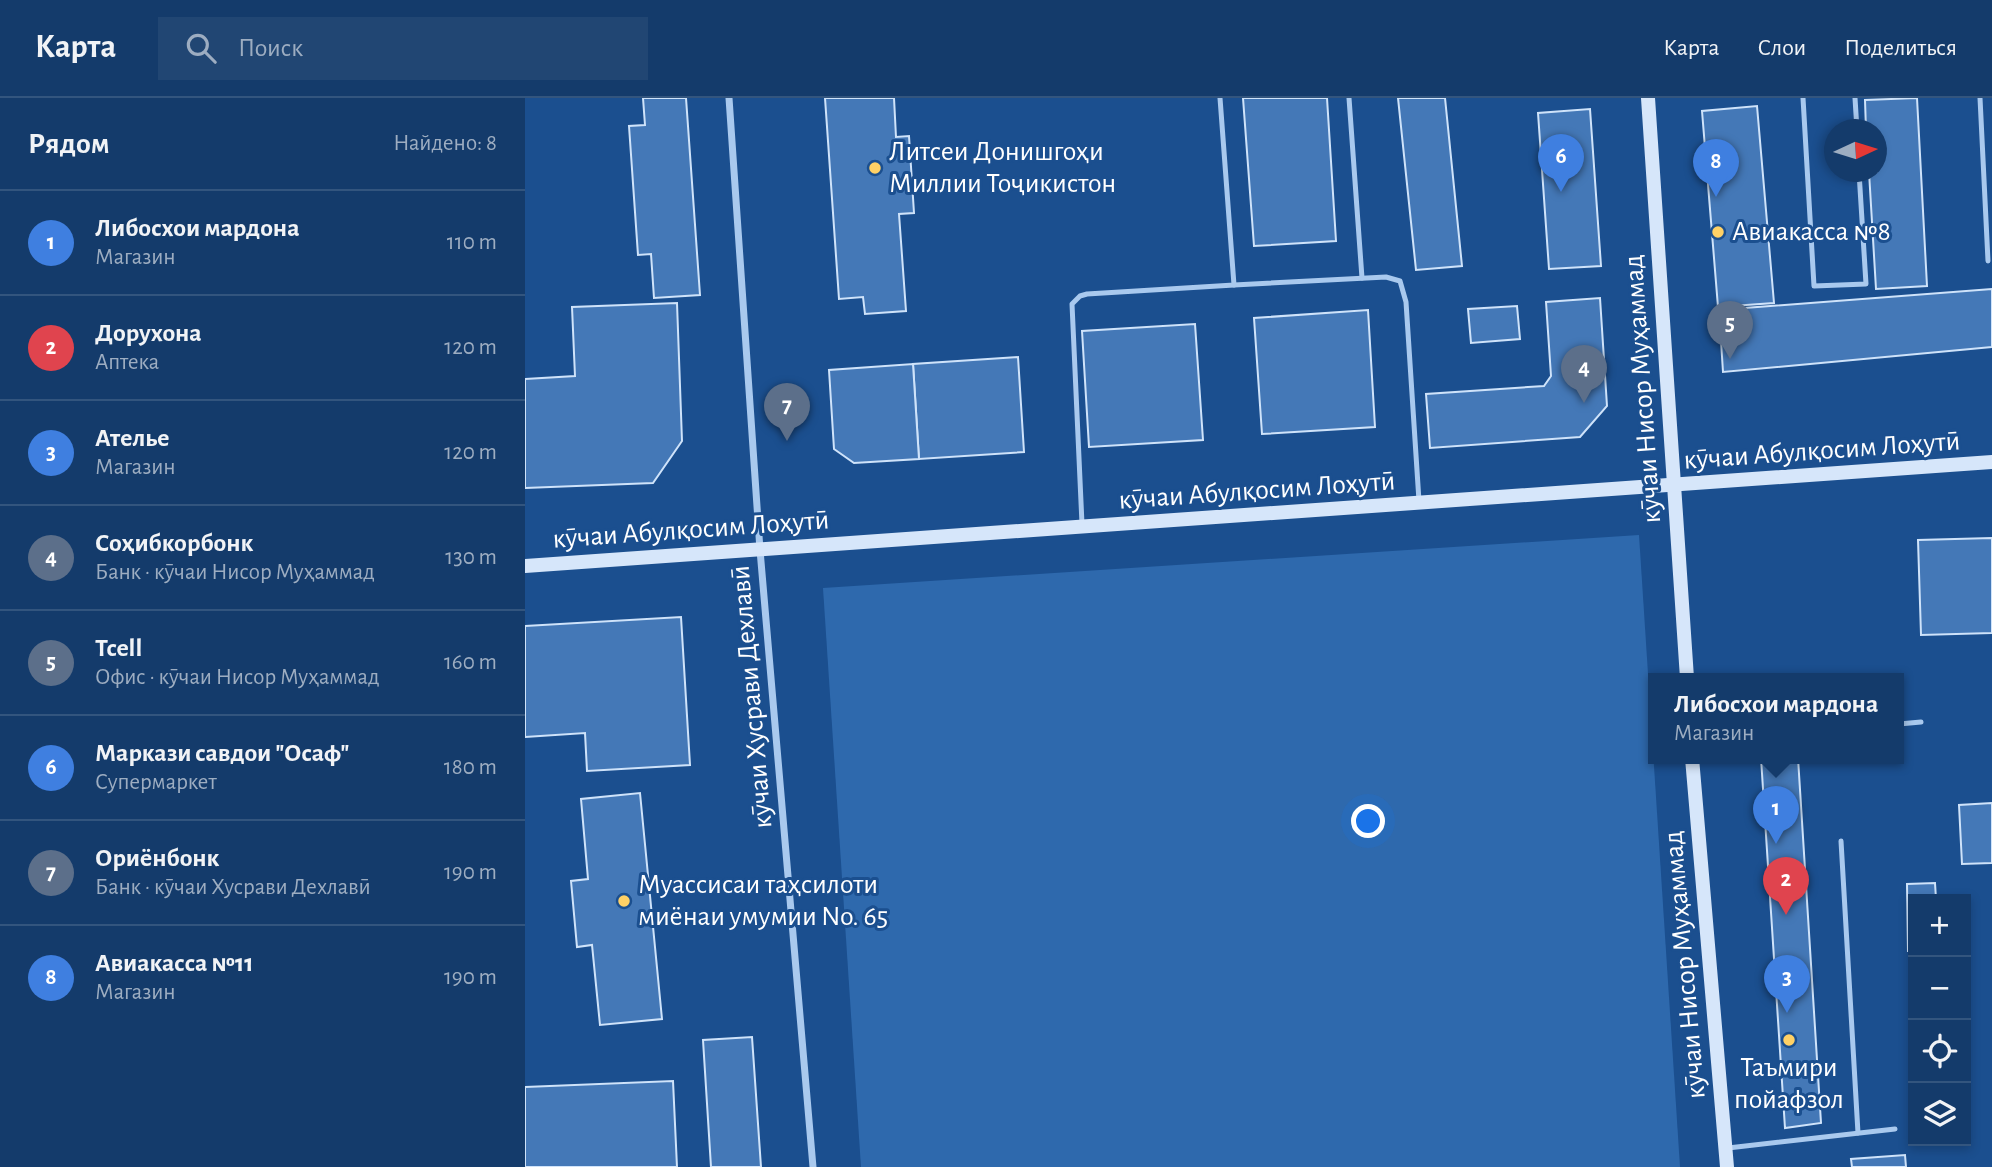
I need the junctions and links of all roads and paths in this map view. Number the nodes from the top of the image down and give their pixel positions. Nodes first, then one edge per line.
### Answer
1 (729, 98) edge
2 (1220, 98) edge
3 (1349, 98) edge
4 (1648, 98) edge
5 (1803, 98) edge
6 (1855, 98) edge
7 (1980, 98) edge
8 (1856, 119) edge
9 (1860, 182) edge
10 (1987, 261) dead end
11 (1362, 278) junction
12 (1234, 285) junction
13 (1992, 463) edge
14 (1675, 486) junction
15 (1420, 504) junction
16 (1082, 527) junction
17 (760, 550) junction
18 (525, 566) edge
19 (1686, 673) edge
20 (1921, 722) dead end
21 (1904, 724) edge
22 (1693, 764) edge
23 (1841, 841) dead end
24 (1895, 1129) dead end
25 (1859, 1133) junction
26 (1725, 1149) junction
27 (813, 1167) edge
28 (1727, 1167) edge

1 - 17 street, кӯчаи Хусрави Дехлавӣ
2 - 12 lane
3 - 11 lane
4 - 14 street, кӯчаи Нисор Муҳаммад
5 - 9 lane
6 - 8 lane
7 - 10 lane
11 - 12 lane
11 - 15 lane
12 - 16 lane
13 - 14 street, кӯчаи Абулқосим Лоҳутӣ
14 - 15 street, кӯчаи Абулқосим Лоҳутӣ
14 - 19 street, кӯчаи Нисор Муҳаммад
15 - 16 street, кӯчаи Абулқосим Лоҳутӣ
16 - 17 street, кӯчаи Абулқосим Лоҳутӣ
17 - 18 street, кӯчаи Абулқосим Лоҳутӣ
17 - 27 street, кӯчаи Хусрави Дехлавӣ
20 - 21 lane
22 - 26 street, кӯчаи Нисор Муҳаммад
23 - 25 lane
24 - 25 lane
25 - 26 lane
26 - 28 street, кӯчаи Нисор Муҳаммад

